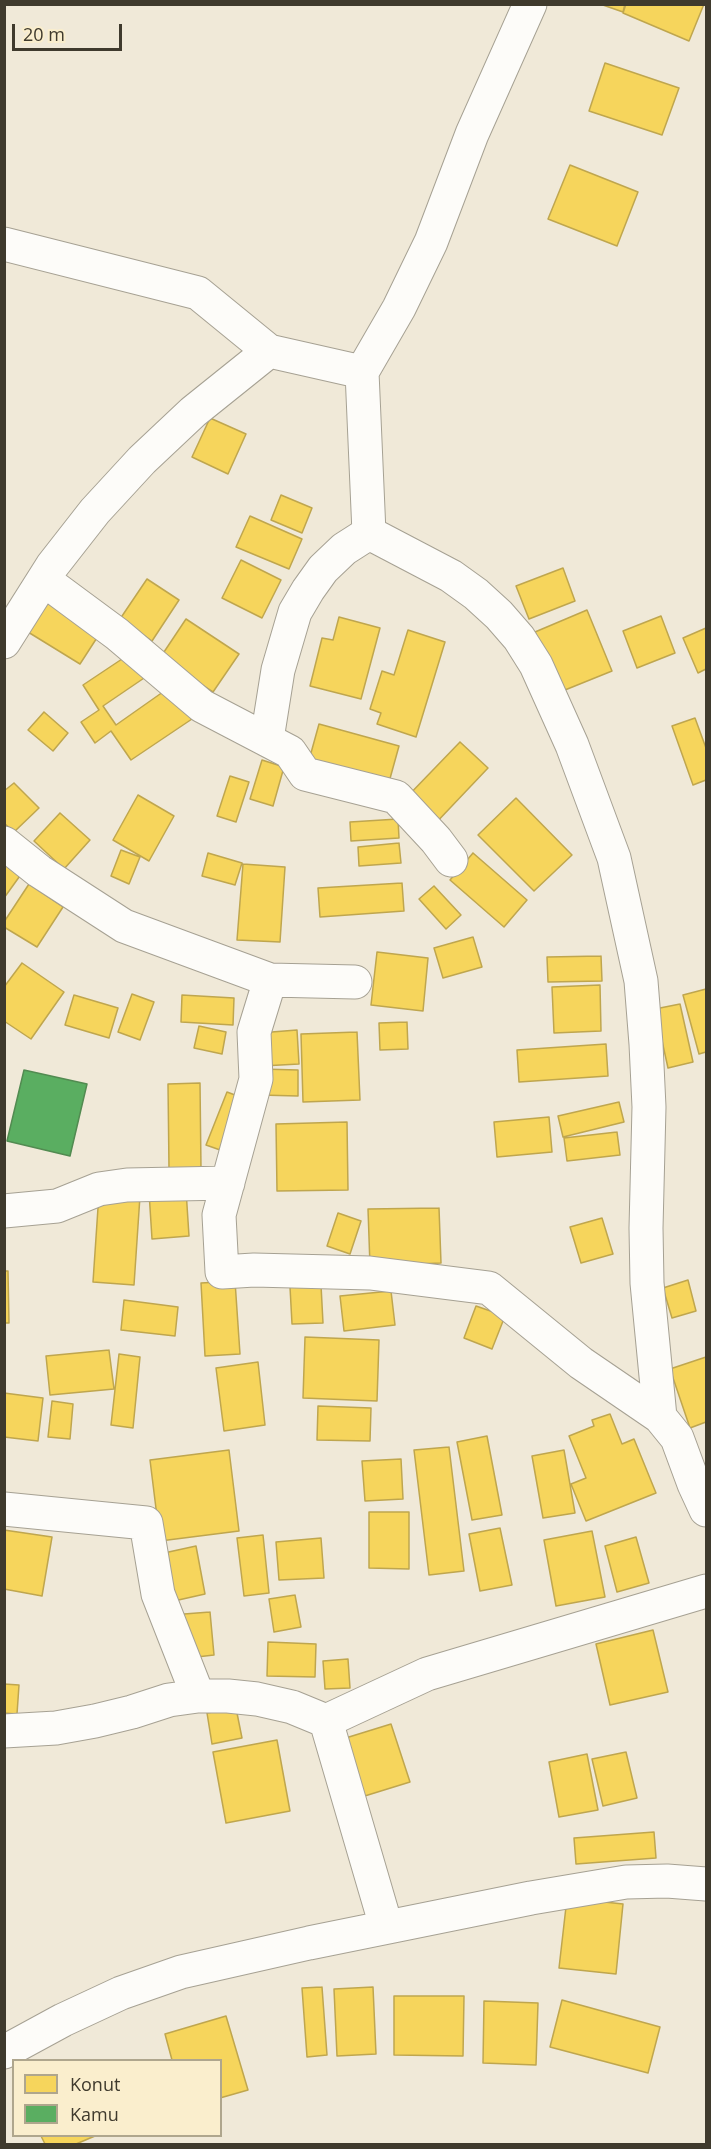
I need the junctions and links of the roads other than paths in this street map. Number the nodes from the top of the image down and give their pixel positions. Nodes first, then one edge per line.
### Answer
1 (530, 4) edge
2 (4, 244) edge
3 (269, 351) junction
4 (362, 372) junction
5 (369, 533) junction
6 (44, 580) junction
7 (4, 642) edge
8 (267, 739) junction
9 (4, 843) edge
10 (451, 860) dead end
11 (270, 980) junction
12 (355, 982) dead end
13 (228, 1183) junction
14 (4, 1211) edge
15 (660, 1417) junction
16 (4, 1509) edge
17 (706, 1510) edge
18 (706, 1591) edge
19 (198, 1696) junction
20 (326, 1721) junction
21 (4, 1731) edge
22 (706, 1884) edge
23 (386, 1926) junction
24 (4, 2052) edge

1 - 4 street
2 - 3 street
3 - 4 street
3 - 6 street
4 - 5 street
5 - 8 street
5 - 15 street
6 - 7 street
6 - 8 street
8 - 10 street
9 - 11 street
11 - 12 street
11 - 13 street
13 - 14 street
13 - 15 street
15 - 17 street
16 - 19 street
18 - 20 street
19 - 20 street
19 - 21 street
20 - 23 street
22 - 23 street
23 - 24 street

